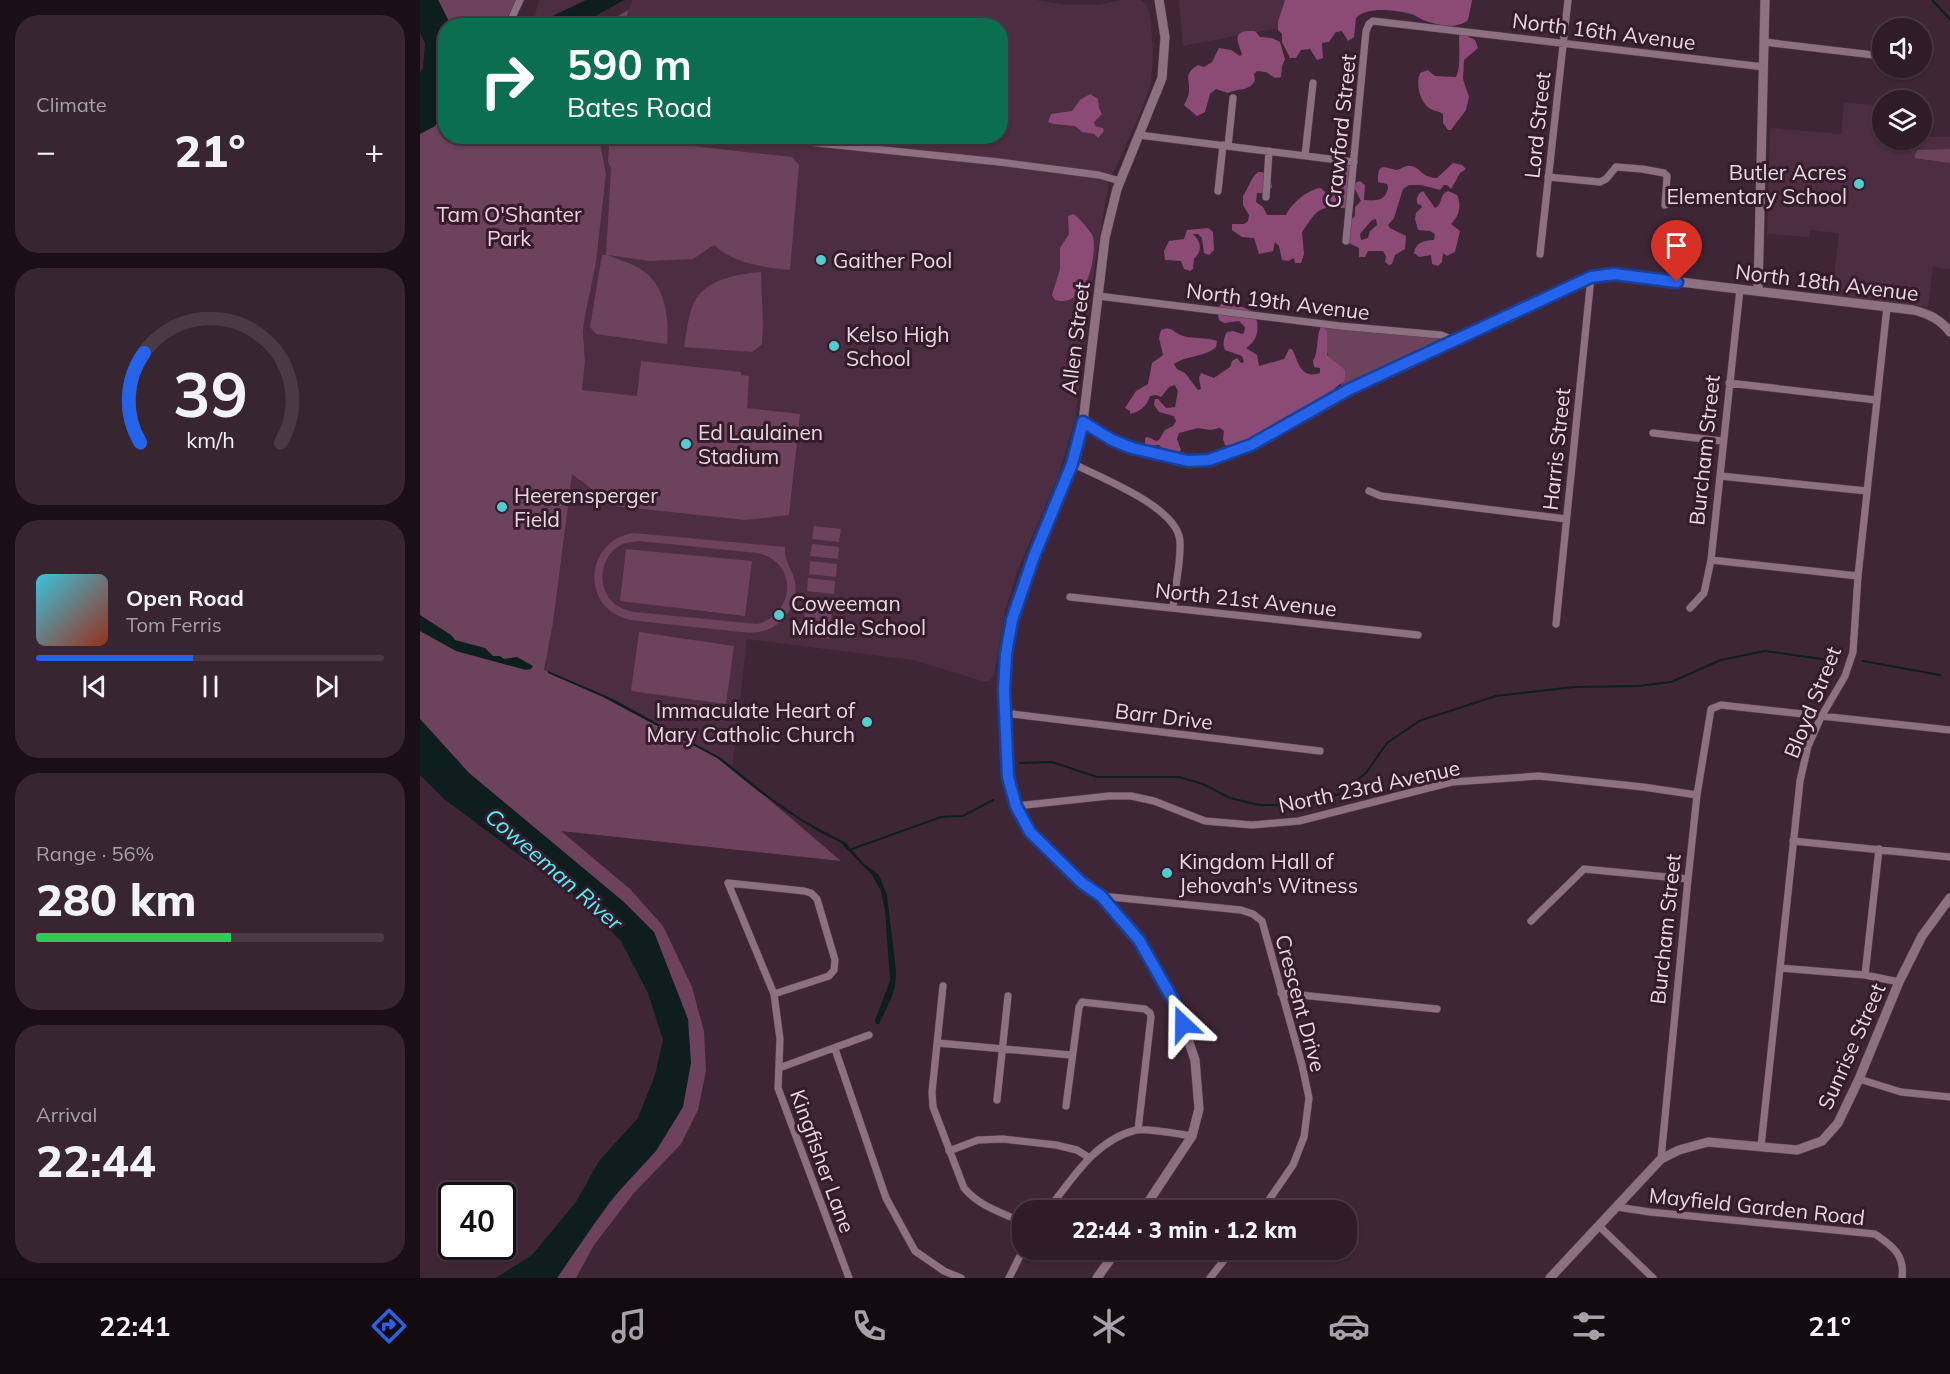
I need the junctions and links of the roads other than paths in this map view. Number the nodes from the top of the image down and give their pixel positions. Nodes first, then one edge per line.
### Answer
1 (520, 0) edge
2 (1159, 0) edge
3 (1568, 0) edge
4 (1765, 0) edge
5 (512, 18) edge
6 (1369, 24) joint
7 (1562, 42) junction
8 (1764, 42) junction
9 (1872, 55) edge
10 (1764, 66) junction
11 (1313, 82) dead end
12 (1233, 98) dead end
13 (1139, 135) junction
14 (827, 144) edge
15 (1225, 146) junction
16 (1269, 151) junction
17 (1305, 156) junction
18 (1354, 162) junction
19 (1548, 177) junction
20 (1120, 181) junction
21 (1218, 190) dead end
22 (1266, 197) dead end
23 (1665, 205) dead end
24 (1346, 241) dead end
25 (1540, 254) dead end
26 (1591, 277) junction
27 (1740, 289) junction
28 (1758, 291) junction
29 (1098, 296) junction
30 (1887, 307) junction
31 (1948, 330) edge
32 (1454, 340) junction
33 (1729, 383) junction
34 (1876, 400) junction
35 (1083, 422) junction
36 (1653, 433) dead end
37 (1722, 441) junction
38 (1072, 464) junction
39 (1720, 476) junction
40 (1369, 490) dead end
41 (1867, 491) junction
42 (1566, 519) junction
43 (1711, 560) junction
44 (1858, 576) junction
45 (1070, 597) dead end
46 (1173, 607) junction
47 (1690, 608) dead end
48 (1556, 624) dead end
49 (1418, 635) dead end
50 (1004, 713) junction
51 (1821, 717) junction
52 (1950, 730) edge
53 (1320, 751) dead end
54 (1697, 795) junction
55 (1016, 806) junction
56 (1793, 841) junction
57 (1880, 849) junction
58 (1950, 857) edge
59 (1688, 879) junction
60 (1101, 896) junction
61 (1950, 898) edge
62 (1531, 921) dead end
63 (1780, 968) junction
64 (1865, 975) junction
65 (1899, 982) junction
66 (944, 986) dead end
67 (1281, 993) junction
68 (774, 994) junction
69 (1008, 996) dead end
70 (1437, 1009) dead end
71 (869, 1035) dead end
72 (938, 1042) junction
73 (835, 1048) junction
74 (1002, 1048) junction
75 (1071, 1055) junction
76 (779, 1068) junction
77 (1858, 1079) junction
78 (1950, 1097) edge
79 (997, 1100) dead end
80 (1066, 1106) dead end
81 (1138, 1130) junction
82 (1192, 1136) junction
83 (1761, 1146) junction
84 (948, 1151) junction
85 (1088, 1157) junction
86 (1661, 1158) junction
87 (1056, 1200) edge
88 (1150, 1200) edge
89 (1269, 1200) edge
90 (1617, 1207) junction
91 (1012, 1217) edge
92 (1599, 1226) junction
93 (1018, 1260) edge
94 (1110, 1260) edge
95 (1224, 1260) edge
96 (942, 1275) edge
97 (849, 1278) edge
98 (962, 1278) edge
99 (1009, 1278) edge
100 (1097, 1278) edge
101 (1210, 1278) edge
102 (1550, 1278) edge
103 (1653, 1278) edge
104 (1902, 1278) edge

1 - 5 street
2 - 13 street, Allen Street
3 - 7 street, Lord Street
4 - 8 street
6 - 7 street, North 16th Avenue
6 - 18 street, Crawford Street
7 - 10 street, North 16th Avenue
7 - 19 street, Lord Street
8 - 9 street
8 - 10 street
10 - 28 street
11 - 17 street
12 - 15 street
13 - 15 street
13 - 20 street, Allen Street
14 - 20 street
15 - 16 street
15 - 21 street
16 - 17 street
16 - 22 street
17 - 18 street
18 - 24 street, Crawford Street
19 - 23 street
19 - 25 street, Lord Street
20 - 29 street, Allen Street
26 - 27 street, North 18th Avenue
26 - 32 street
26 - 42 street, Harris Street
27 - 28 street, North 18th Avenue
27 - 33 street, Burcham Street
28 - 30 street, North 18th Avenue
29 - 32 street, North 19th Avenue
29 - 35 street, Allen Street
30 - 31 street, North 18th Avenue
30 - 34 street, Bloyd Street
32 - 35 street
33 - 34 street
33 - 37 street, Burcham Street
34 - 41 street, Bloyd Street
35 - 38 street, Allen Street
36 - 37 street
37 - 39 street, Burcham Street
38 - 46 street
38 - 50 street, Allen Street
39 - 41 street
39 - 43 street, Burcham Street
40 - 42 street
41 - 44 street, Bloyd Street
42 - 48 street, Harris Street
43 - 44 street
43 - 47 street, Burcham Street
44 - 51 street, Bloyd Street
45 - 46 street, North 21st Avenue
46 - 49 street, North 21st Avenue
50 - 53 street, Barr Drive
50 - 55 street, Allen Street
51 - 52 street
51 - 54 street, Burcham Street
51 - 56 street, Bloyd Street
54 - 55 street, North 23rd Avenue
54 - 59 street, Burcham Street
55 - 60 street, Allen Street
56 - 57 street
56 - 63 street, Bloyd Street
57 - 58 street
57 - 64 street
59 - 62 street
59 - 86 street, Burcham Street
60 - 67 street, Crescent Drive
60 - 82 street, Allen Street
61 - 65 street, Sunrise Street
63 - 64 street
63 - 83 street, Bloyd Street
64 - 65 street
65 - 77 street, Sunrise Street
66 - 72 street
67 - 70 street
67 - 89 street, Crescent Drive
68 - 68 street, Kingfisher Lane
68 - 76 street, Kingfisher Lane
69 - 74 street
71 - 73 street
72 - 74 street
72 - 84 street
73 - 76 street
73 - 96 street
74 - 75 street
74 - 79 street
75 - 80 street
75 - 81 street
76 - 97 street, Kingfisher Lane
77 - 78 street
77 - 83 street, Sunrise Street
81 - 82 street
81 - 85 street
82 - 88 street, Allen Street
83 - 86 street, Sunrise Street
84 - 85 street
84 - 91 street
85 - 87 street
86 - 90 street, Sunrise Street
90 - 92 street, Sunrise Street
90 - 104 street, Mayfield Garden Road
92 - 102 street, Sunrise Street
92 - 103 street
93 - 99 street
94 - 100 street
95 - 101 street
96 - 98 street

